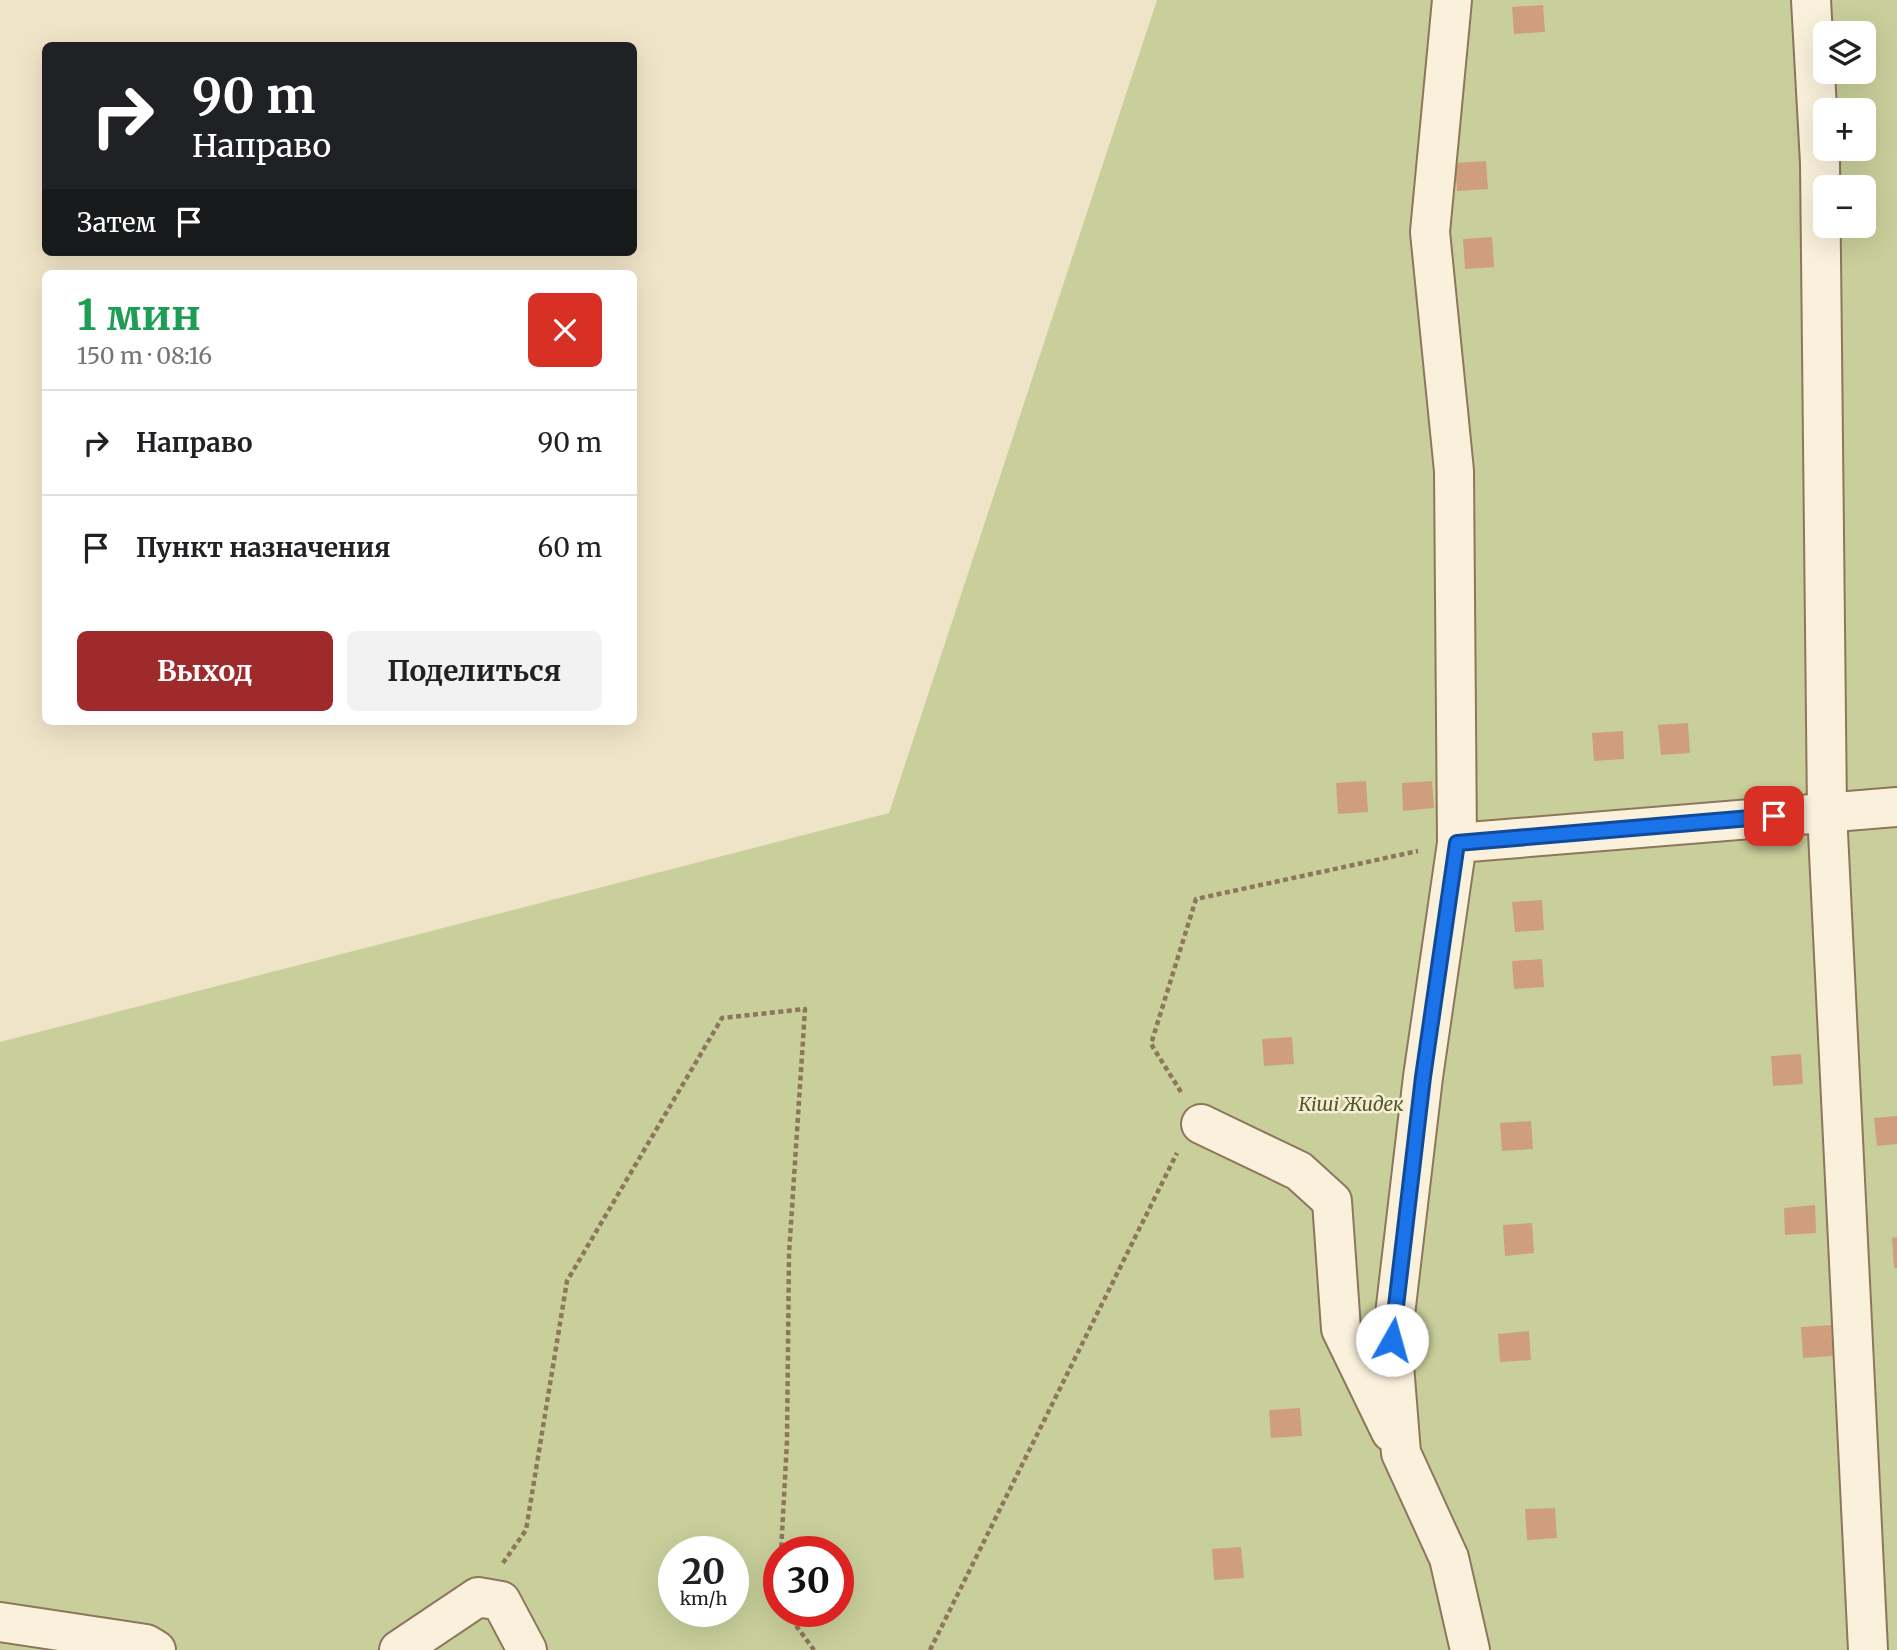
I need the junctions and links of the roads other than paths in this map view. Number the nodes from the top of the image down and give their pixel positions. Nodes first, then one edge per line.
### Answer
1 (1452, 0) edge
2 (1811, 0) edge
3 (1897, 807) edge
4 (1827, 812) junction
5 (1457, 843) junction
6 (1201, 1124) road end
7 (1401, 1453) junction
8 (0, 1622) edge
9 (156, 1650) edge
10 (399, 1650) edge
11 (527, 1650) edge
12 (1471, 1650) edge
13 (1868, 1650) edge

1 - 5 street
2 - 4 street
3 - 4 street
4 - 5 street
4 - 13 street
5 - 7 street
6 - 7 street
7 - 12 street
8 - 9 street
10 - 11 street

